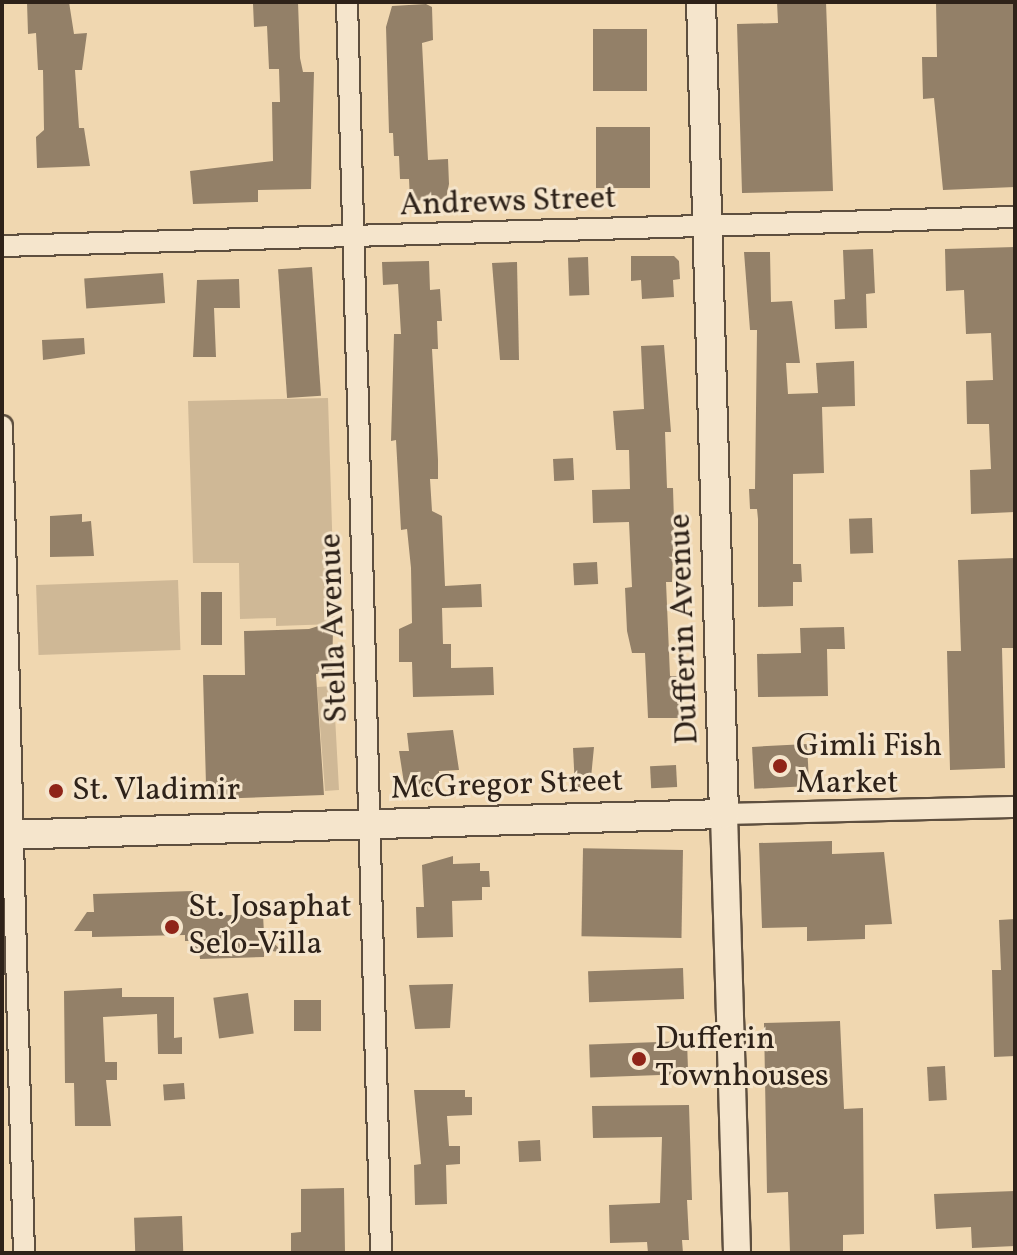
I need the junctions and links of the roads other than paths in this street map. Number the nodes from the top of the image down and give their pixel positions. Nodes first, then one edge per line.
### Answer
1 (347, 2) edge
2 (701, 2) edge
3 (1015, 217) edge
4 (707, 228) junction
5 (353, 238) junction
6 (2, 246) edge
7 (2, 426) edge
8 (1015, 807) edge
9 (724, 814) junction
10 (370, 825) junction
11 (7, 835) edge
12 (24, 1253) edge
13 (381, 1253) edge
14 (737, 1253) edge

1 - 5 street, Stella Avenue
2 - 4 main road, Dufferin Avenue
3 - 4 street, Andrews Street
4 - 5 street, Andrews Street
4 - 9 main road, Dufferin Avenue
5 - 6 street, Andrews Street
5 - 10 street, Stella Avenue
7 - 11 street
8 - 9 street, McGregor Street
9 - 10 main road, McGregor Street
9 - 14 street, Dufferin Avenue
10 - 11 main road, McGregor Street
10 - 13 street, Stella Avenue
11 - 12 street

